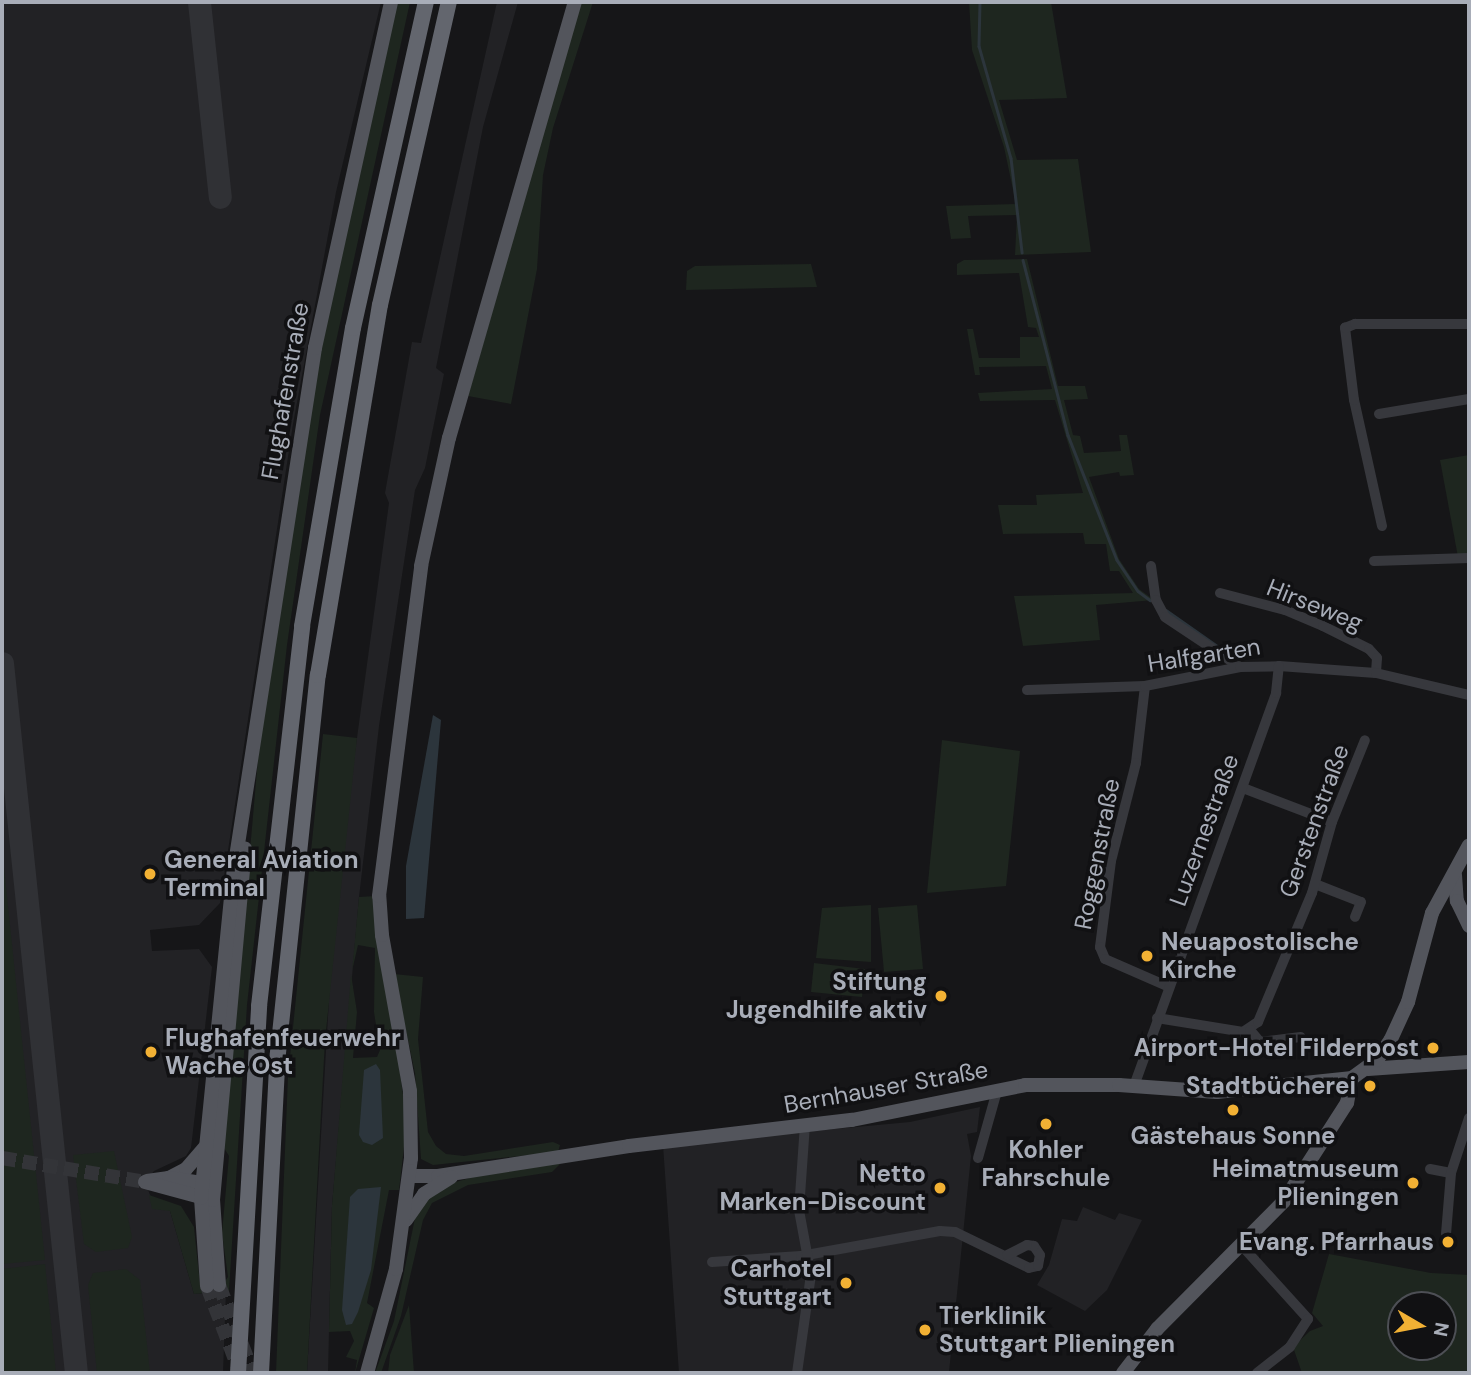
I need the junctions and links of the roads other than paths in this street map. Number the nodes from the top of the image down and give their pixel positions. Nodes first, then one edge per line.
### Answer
1 (391, 2) edge
2 (426, 2) edge
3 (449, 2) edge
4 (575, 2) edge
5 (1469, 324) edge
6 (1469, 398) edge
7 (1379, 414) dead end
8 (1381, 526) dead end
9 (1469, 558) edge
10 (1374, 561) dead end
11 (1151, 566) dead end
12 (1220, 593) dead end
13 (1279, 666) junction
14 (1240, 667) junction
15 (1376, 673) junction
16 (1146, 686) junction
17 (1027, 690) dead end
18 (1469, 695) edge
19 (1365, 740) dead end
20 (1243, 788) junction
21 (248, 793) junction
22 (1332, 822) junction
23 (1469, 845) edge
24 (1455, 875) junction
25 (1315, 884) junction
26 (1457, 901) junction
27 (1438, 902) junction
28 (1355, 917) dead end
29 (1469, 926) edge
30 (1169, 987) junction
31 (1157, 1018) junction
32 (1250, 1030) junction
33 (1301, 1037) dead end
34 (1386, 1061) junction
35 (1469, 1062) edge
36 (1352, 1079) junction
37 (1134, 1086) junction
38 (997, 1091) junction
39 (1469, 1118) edge
40 (805, 1125) junction
41 (206, 1146) junction
42 (978, 1158) dead end
43 (1430, 1169) dead end
44 (457, 1173) junction
45 (1451, 1173) junction
46 (410, 1176) junction
47 (169, 1178) junction
48 (208, 1183) junction
49 (207, 1199) junction
50 (403, 1224) junction
51 (1446, 1234) dead end
52 (1243, 1247) junction
53 (810, 1254) junction
54 (1007, 1255) dead end
55 (712, 1262) dead end
56 (213, 1286) tunnel mouth
57 (239, 1373) edge
58 (261, 1373) edge
59 (367, 1373) edge
60 (797, 1373) edge
61 (1123, 1373) edge
62 (1257, 1373) edge

1 - 21 main road, Flughafenstraße
2 - 57 highway
3 - 58 highway
4 - 46 main road
5 - 8 street
6 - 7 street
9 - 10 street
11 - 14 street
12 - 15 street, Hirseweg
13 - 14 street, Halfgarten
13 - 15 street, Halfgarten
13 - 20 street, Luzernestraße
14 - 16 street, Halfgarten
15 - 18 street, Halfgarten
16 - 17 street, Halfgarten
16 - 30 street, Roggenstraße
19 - 22 street, Gerstenstraße
20 - 22 street
20 - 30 street, Luzernestraße
21 - 41 main road, Flughafenstraße
21 - 48 main road, Flughafenstraße
22 - 25 street, Gerstenstraße
23 - 24 main road
24 - 26 main road
24 - 27 main road
25 - 28 street
25 - 32 street, Gerstenstraße
26 - 27 main road
26 - 29 main road
27 - 34 main road
30 - 31 street, Luzernestraße
31 - 32 street
31 - 37 street, Luzernestraße
32 - 33 street
34 - 35 main road
34 - 36 main road, Bernhauser Straße
36 - 37 main road, Bernhauser Straße
36 - 52 main road
37 - 38 main road, Bernhauser Straße
38 - 40 main road, Bernhauser Straße
38 - 42 street
39 - 45 street
40 - 44 main road, Bernhauser Straße
40 - 53 street
41 - 47 main road
41 - 48 main road, Flughafenstraße
43 - 45 street
44 - 46 main road, Bernhauser Straße
44 - 50 main road
45 - 51 street
46 - 50 main road
47 - 48 main road
47 - 49 main road
48 - 49 main road
49 - 56 main road
50 - 59 main road
52 - 61 main road
52 - 62 street
53 - 54 street
53 - 55 street
53 - 60 street

